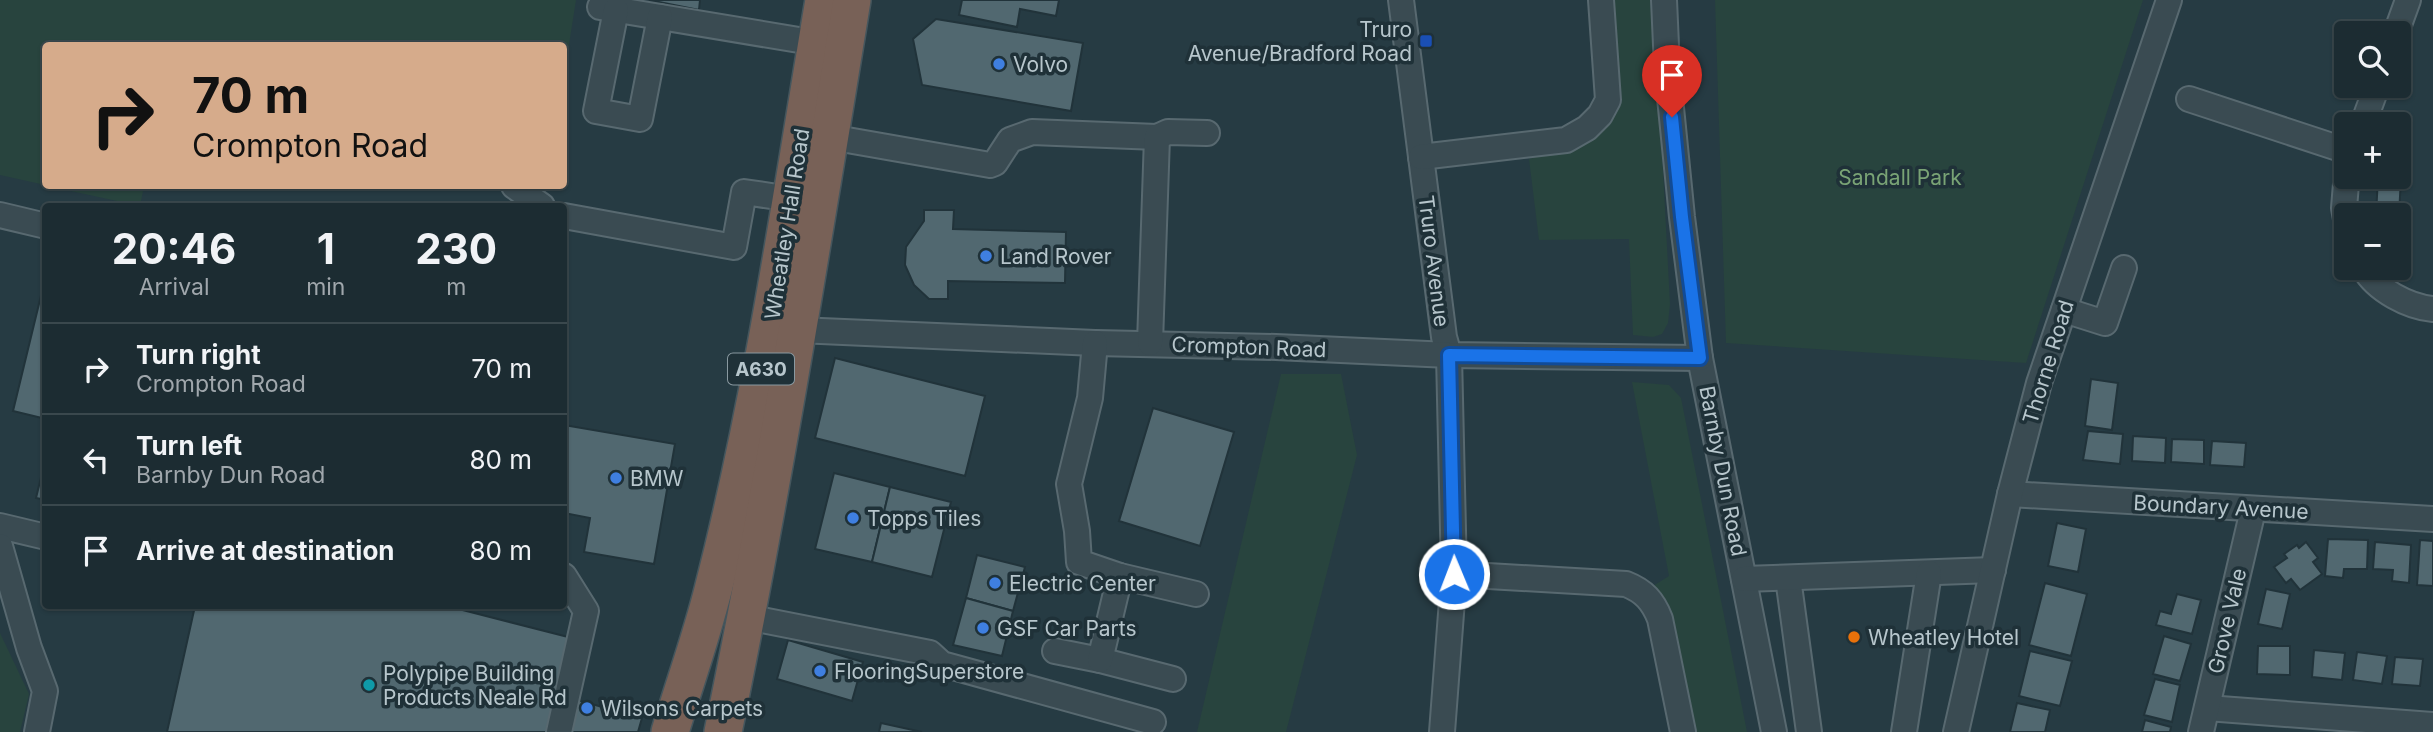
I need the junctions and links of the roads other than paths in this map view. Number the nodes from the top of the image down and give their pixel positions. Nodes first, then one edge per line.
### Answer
1 (824, 0) edge
2 (852, 0) edge
3 (1401, 0) edge
4 (1601, 0) edge
5 (1664, 0) edge
6 (2169, 0) edge
7 (2408, 0) edge
8 (660, 17) junction
9 (2400, 21) edge
10 (817, 43) junction
11 (2189, 99) dead end
12 (1207, 133) dead end
13 (830, 137) junction
14 (1157, 137) junction
15 (2334, 147) edge
16 (1421, 157) junction
17 (518, 189) edge
18 (791, 199) junction
19 (538, 203) edge
20 (0, 215) edge
21 (567, 217) edge
22 (42, 225) edge
23 (2124, 268) dead end
24 (2375, 280) edge
25 (2433, 309) edge
26 (2063, 310) junction
27 (798, 330) junction
28 (1095, 343) junction
29 (1150, 343) junction
30 (1449, 355) junction
31 (1700, 358) junction
32 (2010, 494) junction
33 (2253, 510) junction
34 (2433, 519) edge
35 (0, 526) edge
36 (42, 536) edge
37 (0, 546) edge
38 (1993, 570) junction
39 (1929, 573) junction
40 (1454, 574) junction
41 (1120, 576) junction
42 (1788, 578) junction
43 (1744, 579) junction
44 (567, 581) edge
45 (1196, 594) dead end
46 (747, 617) junction
47 (1055, 651) dead end
48 (1100, 660) junction
49 (1173, 679) dead end
50 (2204, 720) edge
51 (1153, 722) dead end
52 (2433, 725) edge
53 (37, 732) edge
54 (559, 732) edge
55 (670, 732) edge
56 (723, 732) edge
57 (1442, 732) edge
58 (1683, 732) edge
59 (1774, 732) edge
60 (1809, 732) edge
61 (1904, 732) edge
62 (1956, 732) edge

1 - 10 highway, Wheatley Hall Road / A630
2 - 13 highway, Wheatley Hall Road / A630
3 - 16 street, Truro Avenue
4 - 16 street
5 - 31 street, Barnby Dun Road
6 - 26 street, Thorne Road
7 - 9 street
8 - 8 street
8 - 10 street
10 - 18 highway, Wheatley Hall Road / A630
11 - 15 street
12 - 14 street
13 - 14 street
13 - 27 highway, Wheatley Hall Road / A630
14 - 29 street
16 - 30 street, Truro Avenue
17 - 19 street
18 - 21 street
18 - 55 highway, Wheatley Hall Road / A630
20 - 22 street
23 - 26 street
24 - 25 street
26 - 32 street, Thorne Road
27 - 28 street, Crompton Road
27 - 46 highway, Wheatley Hall Road / A630
28 - 29 street, Crompton Road
28 - 41 street
29 - 30 street, Crompton Road
30 - 31 street, Crompton Road
30 - 40 street, Truro Avenue
31 - 43 street, Barnby Dun Road
32 - 33 street, Boundary Avenue
32 - 38 street, Thorne Road
33 - 34 street, Boundary Avenue
33 - 50 street, Grove Vale
35 - 36 street
37 - 53 street
38 - 39 street
38 - 62 street, Thorne Road
39 - 42 street
39 - 61 street
40 - 57 street, Truro Avenue
40 - 58 street
41 - 45 street
41 - 48 street
42 - 43 street
42 - 60 street
43 - 59 street, Barnby Dun Road
44 - 54 street
46 - 51 street
46 - 56 highway, Wheatley Hall Road / A630
47 - 48 street
48 - 49 street
50 - 52 street

